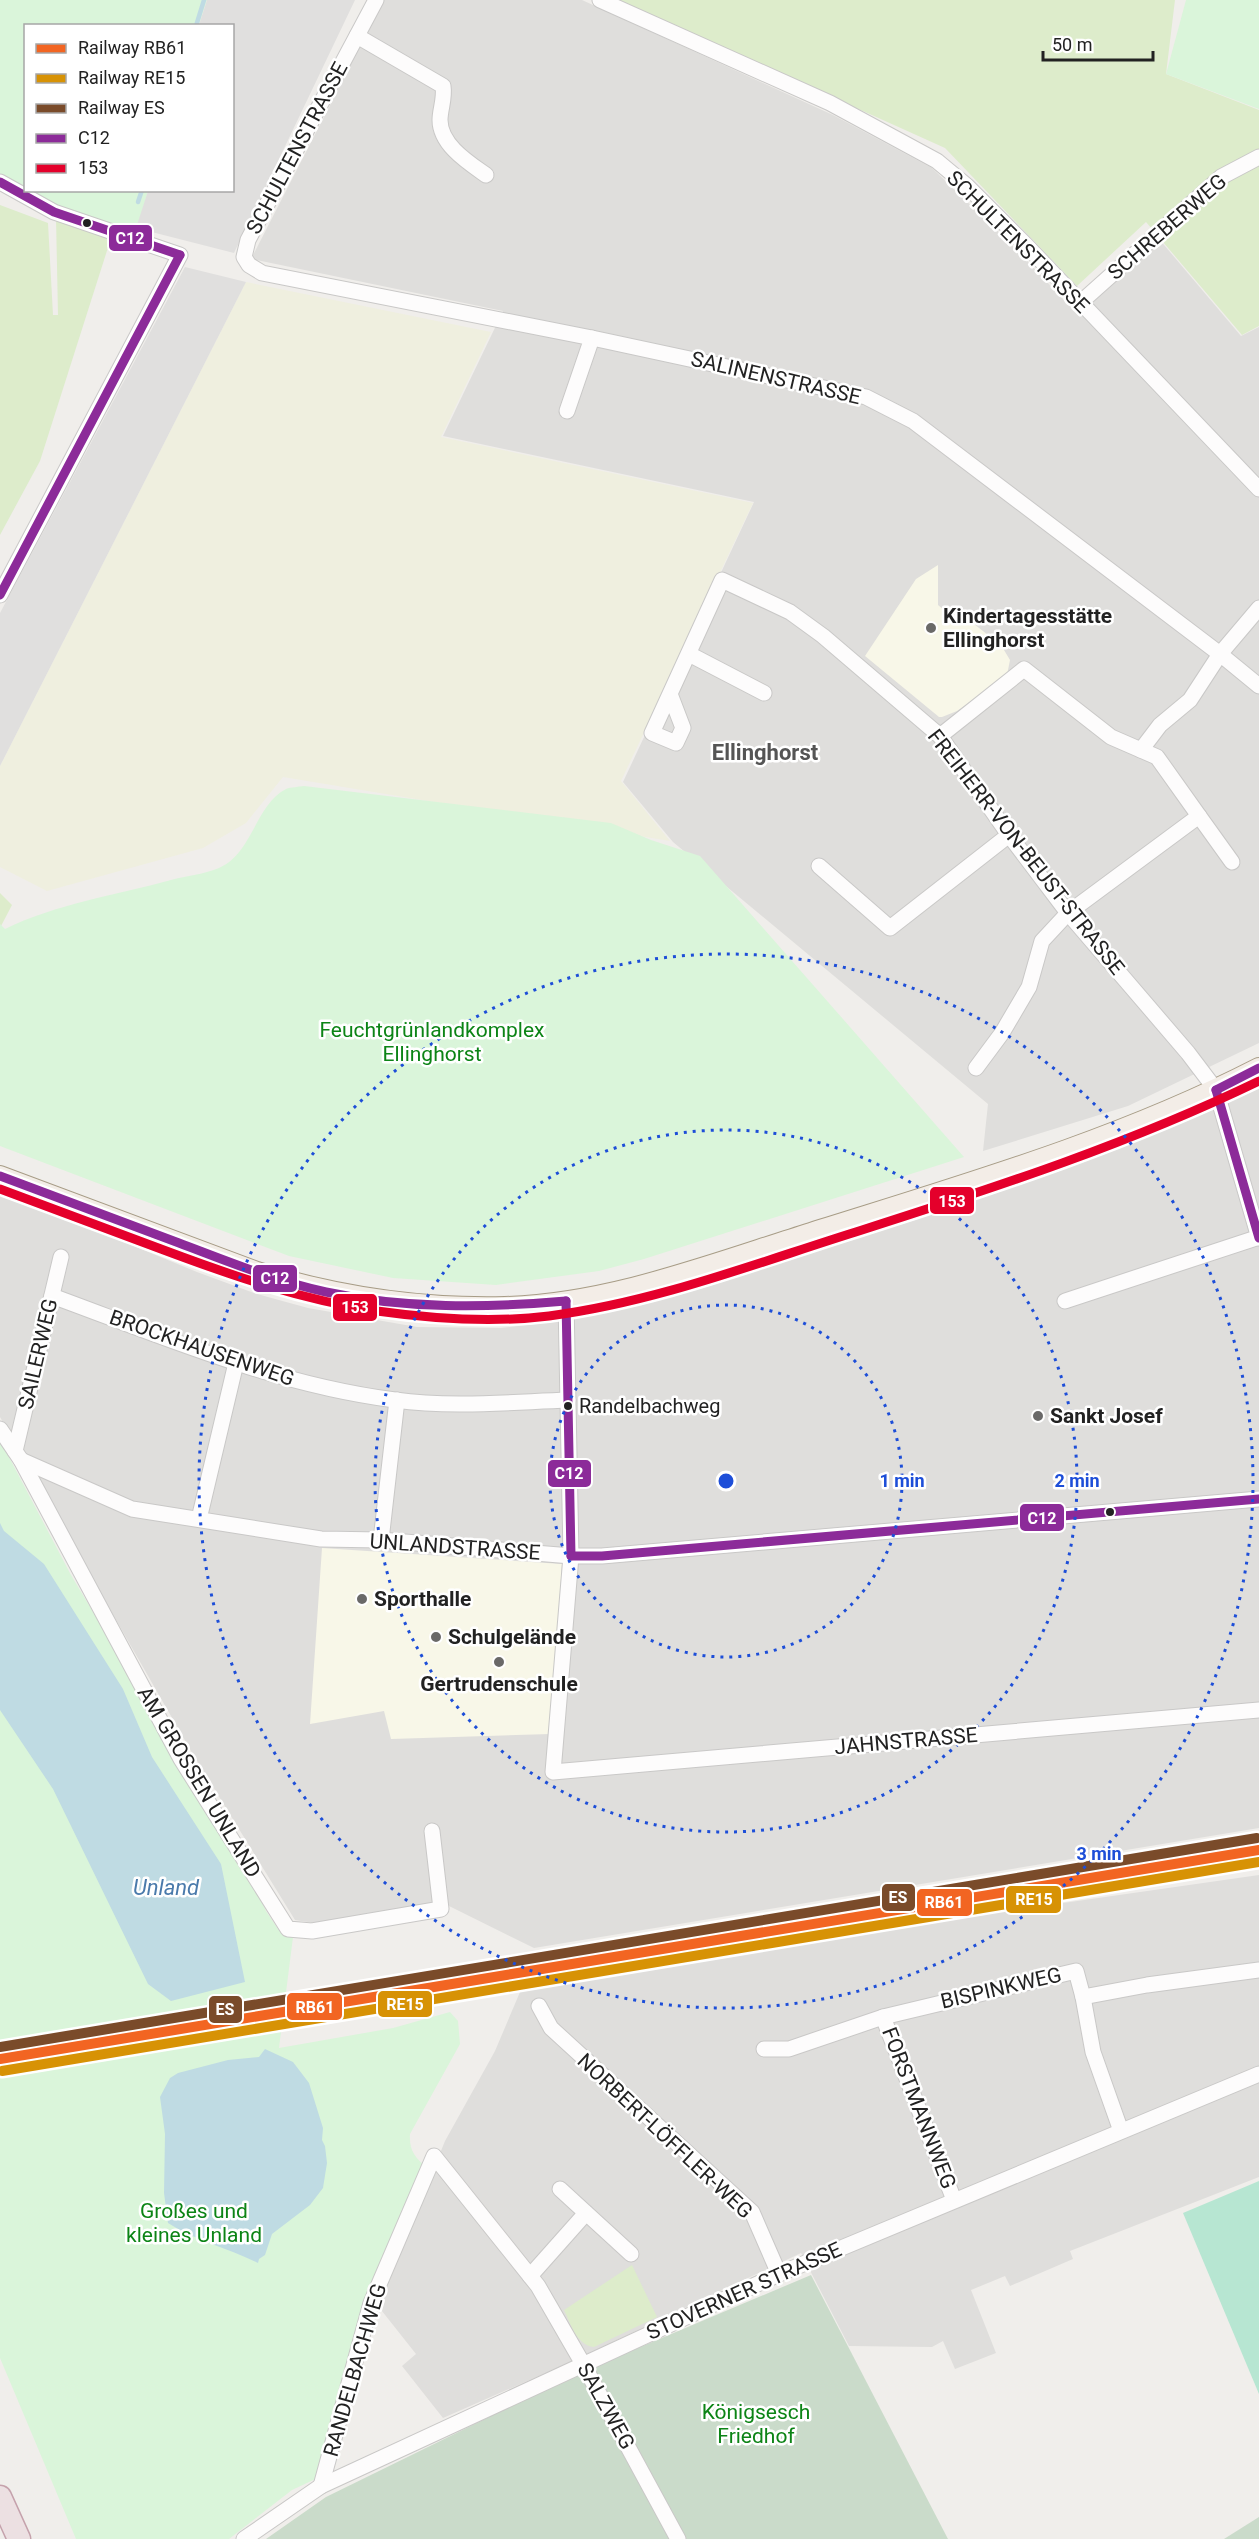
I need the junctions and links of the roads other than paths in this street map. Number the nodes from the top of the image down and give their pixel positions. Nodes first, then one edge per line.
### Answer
1 (376, 0) edge
2 (600, 0) edge
3 (357, 36) junction
4 (1259, 157) edge
5 (486, 175) dead end
6 (0, 182) edge
7 (246, 261) joint
8 (1080, 303) junction
9 (592, 338) junction
10 (567, 411) dead end
11 (1259, 489) edge
12 (0, 595) edge
13 (1259, 608) edge
14 (689, 654) junction
15 (1220, 654) junction
16 (1259, 686) edge
17 (764, 693) dead end
18 (670, 694) dead end
19 (939, 736) junction
20 (1141, 750) junction
21 (1199, 816) junction
22 (1009, 836) junction
23 (1232, 862) dead end
24 (819, 866) dead end
25 (1068, 913) junction
26 (976, 1068) dead end
27 (1259, 1068) edge
28 (1216, 1090) junction
29 (0, 1176) edge
30 (1257, 1221) edge
31 (1259, 1238) edge
32 (61, 1257) dead end
33 (52, 1296) junction
34 (566, 1301) junction
35 (1065, 1301) dead end
36 (236, 1364) junction
37 (396, 1400) junction
38 (568, 1400) junction
39 (0, 1429) edge
40 (18, 1455) junction
41 (1259, 1499) edge
42 (199, 1520) junction
43 (381, 1540) junction
44 (571, 1556) junction
45 (1259, 1710) edge
46 (432, 1831) dead end
47 (1259, 1970) edge
48 (1083, 1997) junction
49 (539, 2006) dead end
50 (883, 2017) junction
51 (764, 2049) dead end
52 (1259, 2074) edge
53 (1121, 2131) junction
54 (434, 2156) joint
55 (560, 2189) dead end
56 (954, 2200) junction
57 (586, 2213) junction
58 (631, 2254) dead end
59 (779, 2274) junction
60 (530, 2276) junction
61 (583, 2364) junction
62 (321, 2486) junction
63 (0, 2497) edge
64 (20, 2539) edge
65 (244, 2539) edge
66 (678, 2539) edge

1 - 3 street, SCHULTENSTRASSE
2 - 8 street, SCHULTENSTRASSE
3 - 5 street, SCHULTENSTRASSE
3 - 7 street, SCHULTENSTRASSE
4 - 8 street, SCHREBERWEG
6 - 12 street
7 - 9 street, SALINENSTRASSE
8 - 11 street, SCHULTENSTRASSE
9 - 10 street
9 - 15 street, SALINENSTRASSE
13 - 15 street
14 - 17 street
14 - 18 street
14 - 19 street, FREIHERR-VON-BEUST-STRASSE
15 - 16 street, SALINENSTRASSE
15 - 20 street
19 - 20 street
19 - 22 street, FREIHERR-VON-BEUST-STRASSE
20 - 21 street
21 - 23 street
21 - 25 street
22 - 24 street
22 - 25 street, FREIHERR-VON-BEUST-STRASSE
25 - 26 street
25 - 28 street, FREIHERR-VON-BEUST-STRASSE
27 - 28 main road
28 - 30 street
28 - 34 main road
29 - 34 main road
30 - 31 street
31 - 35 street
32 - 33 street, SAILERWEG
33 - 36 street, BROCKHAUSENWEG
33 - 40 street, SAILERWEG
34 - 38 street
36 - 37 street, BROCKHAUSENWEG
36 - 42 street
37 - 38 street, BROCKHAUSENWEG
37 - 43 street
38 - 44 street
39 - 40 street, AM GROSSEN UNLAND
40 - 42 street, UNLANDSTRASSE
40 - 46 street, AM GROSSEN UNLAND
41 - 44 street, UNLANDSTRASSE
42 - 43 street, UNLANDSTRASSE
43 - 44 street, UNLANDSTRASSE
44 - 45 street, JAHNSTRASSE
47 - 48 street, BISPINKWEG
48 - 50 street, BISPINKWEG
48 - 53 street
49 - 59 street, NORBERT-LÖFFLER-WEG
50 - 51 street, BISPINKWEG
50 - 56 street, FORSTMANNWEG
52 - 53 street, STOVERNER STRASSE
53 - 56 street, STOVERNER STRASSE
54 - 60 street, SALZWEG
54 - 62 street, RANDELBACHWEG
55 - 57 street
56 - 59 street, STOVERNER STRASSE
57 - 58 street
57 - 60 street
59 - 61 street, STOVERNER STRASSE
60 - 61 street, SALZWEG
61 - 62 street, STOVERNER STRASSE
61 - 66 street, SALZWEG
62 - 65 street, STOVERNER STRASSE
63 - 64 highway

